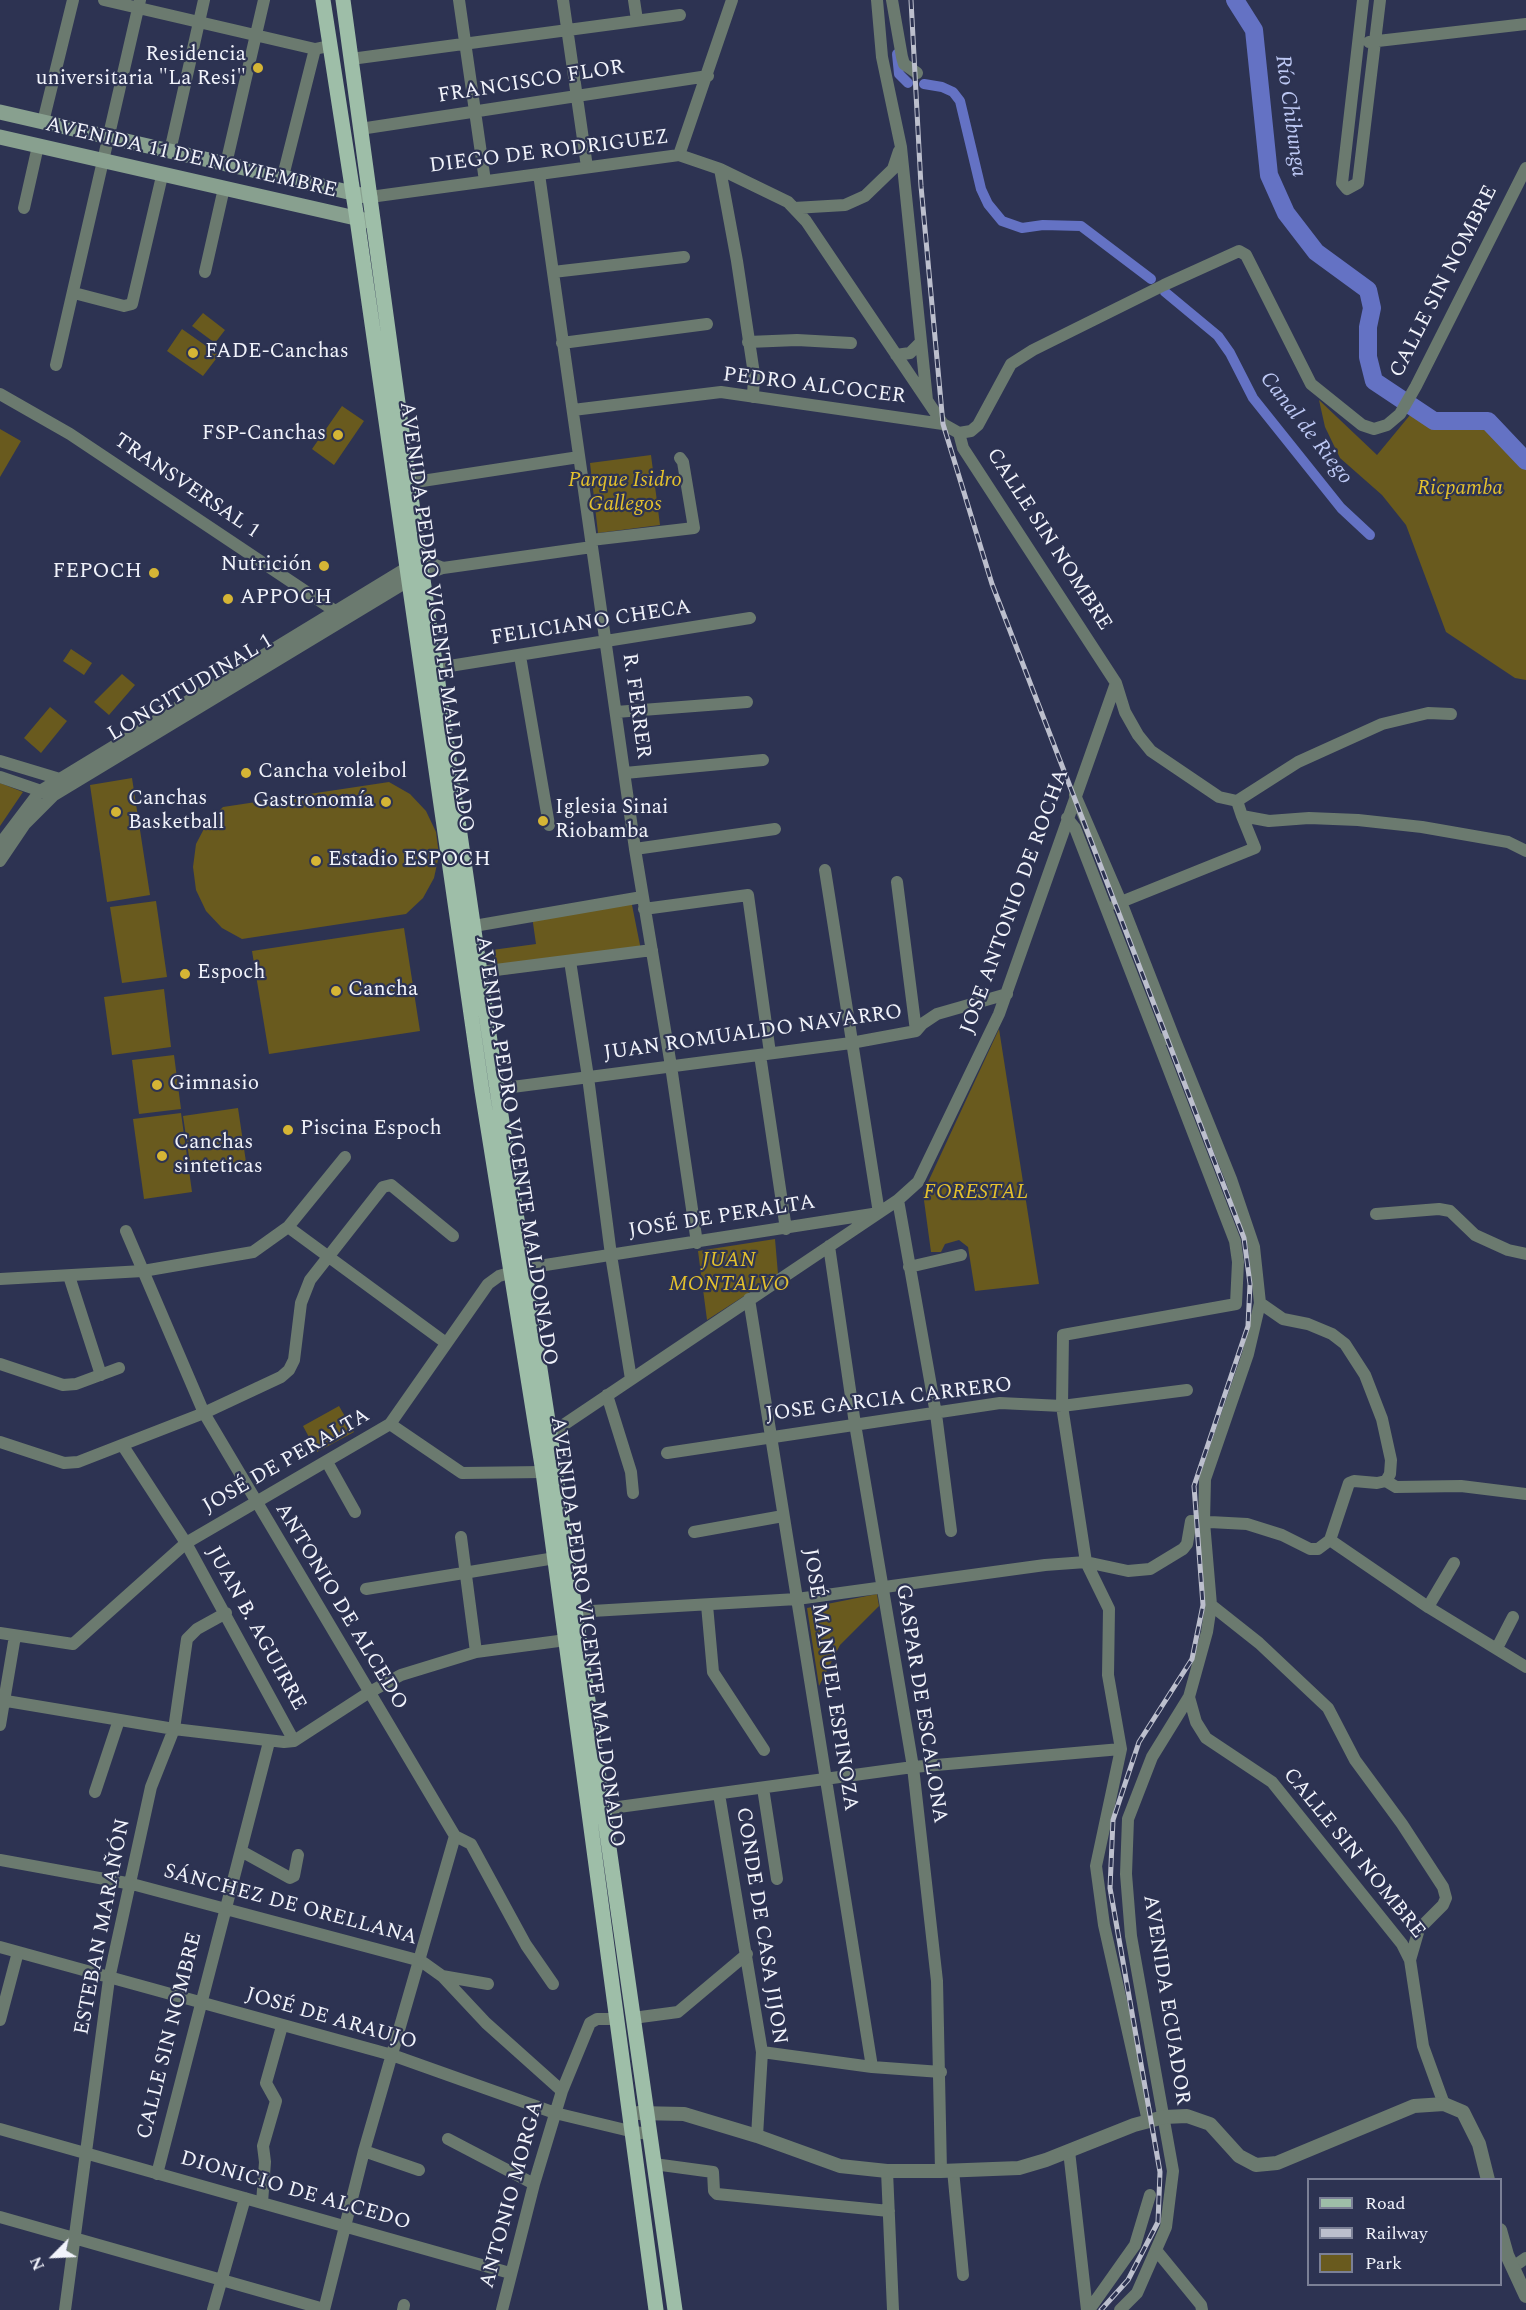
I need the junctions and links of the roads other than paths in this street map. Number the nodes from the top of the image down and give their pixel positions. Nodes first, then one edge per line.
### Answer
1 (73, 0) edge
2 (104, 0) edge
3 (204, 0) edge
4 (264, 0) edge
5 (322, 0) edge
6 (343, 0) edge
7 (459, 0) edge
8 (563, 0) edge
9 (634, 0) edge
10 (732, 0) edge
11 (877, 0) edge
12 (892, 0) edge
13 (1363, 0) edge
14 (1380, 0) edge
15 (139, 4) edge
16 (680, 15) dead end
17 (637, 20) junction
18 (199, 22) junction
19 (1526, 24) edge
20 (567, 29) junction
21 (257, 36) junction
22 (1376, 41) junction
23 (465, 43) junction
24 (1359, 43) junction
25 (322, 48) junction
26 (351, 59) junction
27 (917, 72) dead end
28 (708, 76) junction
29 (578, 96) junction
30 (0, 112) edge
31 (475, 112) junction
32 (43, 122) junction
33 (360, 129) junction
34 (0, 136) edge
35 (109, 138) junction
36 (38, 146) junction
37 (901, 147) junction
38 (170, 151) junction
39 (680, 155) junction
40 (104, 161) junction
41 (226, 164) junction
42 (587, 167) junction
43 (1526, 168) edge
44 (720, 170) junction
45 (539, 174) junction
46 (162, 176) junction
47 (283, 176) junction
48 (485, 181) junction
49 (224, 188) junction
50 (353, 194) junction
51 (370, 197) junction
52 (24, 208) dead end
53 (794, 208) junction
54 (357, 219) junction
55 (373, 222) junction
56 (684, 257) dead end
57 (206, 272) dead end
58 (553, 272) junction
59 (74, 293) junction
60 (707, 324) dead end
61 (748, 342) junction
62 (921, 342) junction
63 (562, 343) junction
64 (851, 343) dead end
65 (896, 355) junction
66 (56, 365) dead end
67 (0, 394) edge
68 (753, 397) junction
69 (928, 401) junction
70 (573, 410) junction
71 (943, 424) junction
72 (959, 433) junction
73 (579, 457) junction
74 (680, 458) dead end
75 (409, 483) junction
76 (592, 543) junction
77 (421, 559) junction
78 (443, 568) junction
79 (407, 574) junction
80 (423, 575) junction
81 (336, 612) junction
82 (750, 618) dead end
83 (346, 619) junction
84 (606, 641) junction
85 (520, 656) junction
86 (437, 668) junction
87 (1116, 683) junction
88 (747, 702) dead end
89 (616, 712) junction
90 (1451, 714) dead end
91 (763, 760) dead end
92 (0, 761) edge
93 (625, 773) junction
94 (0, 777) edge
95 (59, 779) junction
96 (73, 783) junction
97 (40, 791) junction
98 (54, 795) junction
99 (1075, 795) junction
100 (1237, 801) junction
101 (1242, 816) junction
102 (1067, 818) junction
103 (549, 825) dead end
104 (775, 829) dead end
105 (0, 844) edge
106 (635, 849) junction
107 (1526, 851) edge
108 (0, 861) edge
109 (825, 870) dead end
110 (897, 882) dead end
111 (1121, 902) junction
112 (643, 903) junction
113 (1106, 908) junction
114 (474, 926) junction
115 (652, 950) junction
116 (570, 961) junction
117 (480, 972) junction
118 (1007, 994) junction
119 (916, 1031) junction
120 (1174, 1038) junction
121 (1158, 1040) junction
122 (851, 1043) junction
123 (765, 1054) junction
124 (671, 1066) junction
125 (588, 1077) junction
126 (497, 1089) junction
127 (345, 1157) dead end
128 (898, 1200) junction
129 (879, 1213) junction
130 (1376, 1214) dead end
131 (288, 1227) junction
132 (786, 1229) junction
133 (126, 1231) dead end
134 (453, 1236) dead end
135 (697, 1243) junction
136 (829, 1246) junction
137 (1526, 1254) edge
138 (611, 1255) junction
139 (960, 1255) dead end
140 (330, 1257) junction
141 (909, 1267) junction
142 (519, 1269) junction
143 (143, 1270) junction
144 (69, 1276) junction
145 (0, 1279) edge
146 (749, 1299) junction
147 (1260, 1303) junction
148 (446, 1343) junction
149 (0, 1364) edge
150 (119, 1368) dead end
151 (101, 1375) junction
152 (631, 1379) junction
153 (1187, 1390) dead end
154 (607, 1395) junction
155 (1062, 1406) junction
156 (204, 1413) junction
157 (936, 1414) junction
158 (390, 1424) junction
159 (855, 1424) junction
160 (550, 1434) junction
161 (770, 1435) junction
162 (0, 1442) edge
163 (123, 1446) junction
164 (668, 1453) dead end
165 (327, 1462) junction
166 (543, 1472) junction
167 (1386, 1480) junction
168 (633, 1493) dead end
169 (1526, 1494) edge
170 (256, 1503) junction
171 (355, 1512) dead end
172 (783, 1516) junction
173 (1204, 1522) junction
174 (694, 1532) dead end
175 (951, 1532) dead end
176 (461, 1537) dead end
177 (1330, 1540) junction
178 (186, 1543) junction
179 (555, 1558) junction
180 (1086, 1562) junction
181 (1454, 1563) dead end
182 (465, 1573) junction
183 (883, 1587) junction
184 (366, 1589) dead end
185 (797, 1599) junction
186 (707, 1605) junction
187 (1211, 1605) junction
188 (1428, 1607) junction
189 (574, 1612) junction
190 (226, 1613) junction
191 (1513, 1617) dead end
192 (0, 1633) edge
193 (15, 1636) junction
194 (566, 1640) junction
195 (1497, 1648) junction
196 (476, 1652) junction
197 (1526, 1667) edge
198 (368, 1693) junction
199 (1189, 1697) junction
200 (2, 1700) edge
201 (119, 1720) junction
202 (0, 1725) edge
203 (174, 1729) junction
204 (294, 1741) junction
205 (269, 1742) junction
206 (1121, 1749) junction
207 (764, 1750) dead end
208 (913, 1767) junction
209 (825, 1779) junction
210 (763, 1788) junction
211 (95, 1792) dead end
212 (719, 1794) junction
213 (604, 1809) junction
214 (455, 1836) junction
215 (241, 1851) junction
216 (298, 1855) dead end
217 (0, 1860) edge
218 (777, 1879) dead end
219 (132, 1884) junction
220 (225, 1909) junction
221 (0, 1947) edge
222 (18, 1952) junction
223 (747, 1954) junction
224 (421, 1960) junction
225 (1410, 1960) junction
226 (442, 1976) junction
227 (109, 1979) junction
228 (553, 1983) dead end
229 (488, 1984) dead end
230 (200, 2004) junction
231 (625, 2019) junction
232 (0, 2020) edge
233 (282, 2026) junction
234 (762, 2052) junction
235 (392, 2055) junction
236 (872, 2067) junction
237 (941, 2072) junction
238 (562, 2091) junction
239 (1444, 2104) junction
240 (555, 2113) junction
241 (639, 2113) junction
242 (1164, 2117) junction
243 (1148, 2121) junction
244 (0, 2129) edge
245 (634, 2132) junction
246 (650, 2134) junction
247 (757, 2136) junction
248 (448, 2139) dead end
249 (364, 2151) junction
250 (1069, 2151) junction
251 (86, 2154) junction
252 (654, 2164) junction
253 (419, 2170) dead end
254 (887, 2171) junction
255 (947, 2171) junction
256 (157, 2174) junction
257 (1488, 2178) edge
258 (534, 2184) junction
259 (1150, 2194) dead end
260 (245, 2198) junction
261 (262, 2203) junction
262 (889, 2211) junction
263 (0, 2217) edge
264 (344, 2226) junction
265 (1502, 2236) edge
266 (75, 2239) junction
267 (1156, 2250) junction
268 (1526, 2258) edge
269 (1513, 2267) junction
270 (510, 2273) junction
271 (963, 2275) dead end
272 (222, 2280) junction
273 (1526, 2296) edge
274 (324, 2309) edge
275 (65, 2310) edge
276 (213, 2310) edge
277 (502, 2310) edge
278 (656, 2310) edge
279 (675, 2310) edge
280 (893, 2310) edge
281 (1088, 2310) edge
282 (1120, 2310) edge
283 (1201, 2310) edge

1 - 32 street
2 - 15 street
3 - 18 street
4 - 21 street
5 - 25 main road, AVENIDA PEDRO VICENTE MALDONADO
6 - 26 main road, AVENIDA PEDRO VICENTE MALDONADO
7 - 23 street
8 - 20 street
9 - 17 street
10 - 28 street
11 - 37 street
12 - 27 street
13 - 24 street
14 - 22 street
15 - 18 street
15 - 35 street
16 - 17 street
17 - 20 street
18 - 21 street
18 - 38 street
19 - 22 street
20 - 23 street
20 - 29 street
21 - 25 street
21 - 41 street
22 - 24 street
22 - 24 street
23 - 26 street
23 - 31 street
25 - 47 street
25 - 50 main road, AVENIDA PEDRO VICENTE MALDONADO
26 - 33 main road, AVENIDA PEDRO VICENTE MALDONADO
28 - 29 street, FRANCISCO FLOR
28 - 39 street
29 - 31 street, FRANCISCO FLOR
29 - 42 street
30 - 32 main road, AVENIDA 11 DE NOVIEMBRE
31 - 33 street, FRANCISCO FLOR
31 - 48 street
32 - 35 main road, AVENIDA 11 DE NOVIEMBRE
33 - 51 main road, AVENIDA PEDRO VICENTE MALDONADO
34 - 36 main road, AVENIDA 11 DE NOVIEMBRE
35 - 38 main road, AVENIDA 11 DE NOVIEMBRE
35 - 40 street
36 - 40 main road, AVENIDA 11 DE NOVIEMBRE
36 - 52 street
37 - 53 street
37 - 62 street
38 - 41 main road, AVENIDA 11 DE NOVIEMBRE
39 - 42 street, DIEGO DE RODRIGUEZ
39 - 44 street, DIEGO DE RODRIGUEZ
40 - 46 main road, AVENIDA 11 DE NOVIEMBRE
40 - 59 street
41 - 47 main road, AVENIDA 11 DE NOVIEMBRE
42 - 45 street, DIEGO DE RODRIGUEZ
43 - 72 street, CALLE SIN NOMBRE
44 - 53 street, DIEGO DE RODRIGUEZ
44 - 61 street
45 - 48 street, DIEGO DE RODRIGUEZ
45 - 58 street, R. FERRER
46 - 49 main road, AVENIDA 11 DE NOVIEMBRE
46 - 59 street
47 - 50 main road, AVENIDA 11 DE NOVIEMBRE
48 - 51 street, DIEGO DE RODRIGUEZ
49 - 54 main road, AVENIDA 11 DE NOVIEMBRE
49 - 57 street
50 - 51 main road, AVENIDA 11 DE NOVIEMBRE
50 - 54 main road, AVENIDA PEDRO VICENTE MALDONADO
51 - 55 main road, AVENIDA PEDRO VICENTE MALDONADO
53 - 65 street, DIEGO DE RODRIGUEZ
54 - 55 main road, AVENIDA 11 DE NOVIEMBRE
54 - 79 main road, AVENIDA PEDRO VICENTE MALDONADO
55 - 75 main road, AVENIDA PEDRO VICENTE MALDONADO
56 - 58 street
58 - 63 street, R. FERRER
59 - 66 street
60 - 63 street
61 - 64 street
61 - 68 street
62 - 65 street
62 - 69 street
63 - 70 street, R. FERRER
65 - 69 street, DIEGO DE RODRIGUEZ
67 - 81 street, TRANSVERSAL 1
68 - 70 street, PEDRO ALCOCER
68 - 71 street, PEDRO ALCOCER
69 - 71 street, DIEGO DE RODRIGUEZ
70 - 73 street, R. FERRER
71 - 72 street
72 - 87 street, CALLE SIN NOMBRE
73 - 75 street
73 - 76 street, R. FERRER
74 - 76 street, LONGITUDINAL 1
75 - 77 main road, AVENIDA PEDRO VICENTE MALDONADO
76 - 78 street, LONGITUDINAL 1
76 - 84 street, R. FERRER
77 - 78 street
77 - 79 street, LONGITUDINAL 1
77 - 80 main road, AVENIDA PEDRO VICENTE MALDONADO
78 - 80 street, LONGITUDINAL 1
79 - 80 street, LONGITUDINAL 1
79 - 81 street, LONGITUDINAL 1
79 - 83 street, LONGITUDINAL 1
79 - 142 main road, AVENIDA PEDRO VICENTE MALDONADO
80 - 86 main road, AVENIDA PEDRO VICENTE MALDONADO
81 - 83 street, TRANSVERSAL 1
81 - 95 street, LONGITUDINAL 1
82 - 84 street, FELICIANO CHECA
83 - 96 street, LONGITUDINAL 1
84 - 85 street, FELICIANO CHECA
84 - 89 street, R. FERRER
85 - 86 street, FELICIANO CHECA
85 - 103 street
86 - 114 main road, AVENIDA PEDRO VICENTE MALDONADO
87 - 99 street, JOSE ANTONIO DE ROCHA
87 - 100 street, CALLE SIN NOMBRE
88 - 89 street
89 - 93 street, R. FERRER
90 - 100 street
91 - 93 street
92 - 95 street
93 - 106 street, R. FERRER
94 - 97 street
95 - 96 street
95 - 97 street, LONGITUDINAL 1
96 - 98 street, LONGITUDINAL 1
97 - 98 street
97 - 105 street, LONGITUDINAL 1
98 - 108 street, LONGITUDINAL 1
99 - 102 street, JOSE ANTONIO DE ROCHA
99 - 111 street, AVENIDA ECUADOR
100 - 101 street
101 - 107 street
101 - 111 street
102 - 113 street
102 - 118 street, JOSE ANTONIO DE ROCHA
104 - 106 street
106 - 112 street, R. FERRER
109 - 122 street
110 - 119 street
111 - 113 street
111 - 120 street, AVENIDA ECUADOR
112 - 114 street
112 - 115 street, R. FERRER
112 - 123 street
113 - 121 street
114 - 117 main road, AVENIDA PEDRO VICENTE MALDONADO
115 - 116 street
115 - 124 street, R. FERRER
116 - 117 street
116 - 125 street
117 - 126 main road, AVENIDA PEDRO VICENTE MALDONADO
118 - 119 street, JUAN ROMUALDO NAVARRO
118 - 128 street, JOSE ANTONIO DE ROCHA
119 - 122 street, JUAN ROMUALDO NAVARRO
120 - 121 street
120 - 147 street, AVENIDA ECUADOR
121 - 155 street
122 - 123 street, JUAN ROMUALDO NAVARRO
122 - 129 street
123 - 124 street, JUAN ROMUALDO NAVARRO
123 - 132 street
124 - 125 street, JUAN ROMUALDO NAVARRO
124 - 135 street, R. FERRER
125 - 126 street, JUAN ROMUALDO NAVARRO
125 - 138 street
126 - 142 main road, AVENIDA PEDRO VICENTE MALDONADO
127 - 131 street
128 - 129 street, JOSE ANTONIO DE ROCHA
128 - 141 street
129 - 132 street, JOSÉ DE PERALTA
129 - 136 street, JOSE ANTONIO DE ROCHA
130 - 137 street
131 - 140 street
131 - 143 street
132 - 135 street, JOSÉ DE PERALTA
133 - 143 street, ANTONIO DE ALCEDO
134 - 140 street
135 - 138 street, JOSÉ DE PERALTA
136 - 146 street, JOSE ANTONIO DE ROCHA
136 - 159 street, GASPAR DE ESCALONA
138 - 142 street, JOSÉ DE PERALTA
138 - 152 street
139 - 141 street
140 - 148 street
140 - 156 street
141 - 157 street
142 - 148 street, JOSÉ DE PERALTA
142 - 160 main road, AVENIDA PEDRO VICENTE MALDONADO
142 - 166 main road, AVENIDA PEDRO VICENTE MALDONADO
143 - 144 street
143 - 156 street, ANTONIO DE ALCEDO
144 - 145 street
144 - 151 street
146 - 152 street, JOSE ANTONIO DE ROCHA
146 - 161 street, JOSÉ MANUEL ESPINOZA
147 - 167 street
147 - 173 street, AVENIDA ECUADOR
148 - 158 street, JOSÉ DE PERALTA
149 - 151 street
150 - 151 street
152 - 154 street, JOSE ANTONIO DE ROCHA
153 - 155 street, JOSE GARCIA CARRERO
154 - 160 street, JOSE ANTONIO DE ROCHA
154 - 168 street
155 - 157 street, JOSE GARCIA CARRERO
155 - 180 street
156 - 163 street
156 - 170 street, ANTONIO DE ALCEDO
157 - 159 street, JOSE GARCIA CARRERO
157 - 175 street
158 - 165 street, JOSÉ DE PERALTA
158 - 166 street
159 - 161 street, JOSE GARCIA CARRERO
159 - 183 street, GASPAR DE ESCALONA
160 - 189 main road, AVENIDA PEDRO VICENTE MALDONADO
161 - 164 street, JOSE GARCIA CARRERO
161 - 172 street, JOSÉ MANUEL ESPINOZA
162 - 163 street
163 - 178 street, JUAN B. AGUIRRE
165 - 170 street, JOSÉ DE PERALTA
165 - 171 street
166 - 179 main road, AVENIDA PEDRO VICENTE MALDONADO
167 - 169 street
167 - 177 street
170 - 178 street, JOSÉ DE PERALTA
170 - 198 street, ANTONIO DE ALCEDO
172 - 174 street
172 - 185 street, JOSÉ MANUEL ESPINOZA
173 - 177 street
173 - 180 street
173 - 187 street, AVENIDA ECUADOR
176 - 182 street
177 - 188 street
178 - 190 street, JUAN B. AGUIRRE
178 - 193 street, JOSÉ DE PERALTA
179 - 182 street
179 - 194 main road, AVENIDA PEDRO VICENTE MALDONADO
180 - 183 street
180 - 206 street
181 - 188 street
182 - 184 street
182 - 196 street
183 - 185 street
183 - 208 street, GASPAR DE ESCALONA
185 - 186 street
185 - 209 street, JOSÉ MANUEL ESPINOZA
186 - 189 street
186 - 207 street
187 - 199 street, AVENIDA ECUADOR
187 - 225 street
188 - 195 street
189 - 213 main road, AVENIDA PEDRO VICENTE MALDONADO
190 - 203 street, ESTEBAN MARAÑÓN
190 - 204 street, JUAN B. AGUIRRE
191 - 195 street
192 - 193 street, JOSÉ DE PERALTA
193 - 200 street
194 - 196 street
194 - 231 main road, AVENIDA PEDRO VICENTE MALDONADO
195 - 197 street
196 - 198 street
198 - 204 street
198 - 214 street, ANTONIO DE ALCEDO
199 - 225 street, CALLE SIN NOMBRE
199 - 242 street, AVENIDA ECUADOR
200 - 201 street
200 - 202 street
201 - 203 street
201 - 211 street
203 - 205 street
203 - 219 street, ESTEBAN MARAÑÓN
204 - 205 street
205 - 215 street, CALLE SIN NOMBRE
206 - 208 street
206 - 243 street
208 - 209 street
208 - 237 street, GASPAR DE ESCALONA
209 - 210 street
209 - 236 street, JOSÉ MANUEL ESPINOZA
210 - 212 street
210 - 218 street
212 - 213 street
212 - 223 street, CONDE DE CASA JIJON
213 - 231 main road, AVENIDA PEDRO VICENTE MALDONADO
214 - 224 street
214 - 228 street, ANTONIO DE ALCEDO
215 - 216 street
215 - 220 street, CALLE SIN NOMBRE
217 - 219 street, SÁNCHEZ DE ORELLANA
219 - 220 street, SÁNCHEZ DE ORELLANA
219 - 227 street, ESTEBAN MARAÑÓN
220 - 224 street, SÁNCHEZ DE ORELLANA
220 - 230 street, CALLE SIN NOMBRE
221 - 222 street, JOSÉ DE ARAUJO
222 - 227 street, JOSÉ DE ARAUJO
222 - 232 street
223 - 231 street
223 - 234 street, CONDE DE CASA JIJON
224 - 226 street, SÁNCHEZ DE ORELLANA
224 - 235 street
225 - 239 street, CALLE SIN NOMBRE
226 - 229 street
226 - 238 street, SÁNCHEZ DE ORELLANA
227 - 230 street, JOSÉ DE ARAUJO
227 - 251 street, ESTEBAN MARAÑÓN
230 - 233 street, JOSÉ DE ARAUJO
230 - 256 street, CALLE SIN NOMBRE
231 - 238 street
231 - 241 main road, AVENIDA PEDRO VICENTE MALDONADO
233 - 235 street, JOSÉ DE ARAUJO
233 - 261 street
234 - 236 street
234 - 247 street, CONDE DE CASA JIJON
235 - 240 street, JOSÉ DE ARAUJO
235 - 249 street
236 - 237 street
237 - 255 street, GASPAR DE ESCALONA
238 - 240 street, ANTONIO MORGA
239 - 242 street
239 - 257 street
240 - 245 street, JOSÉ DE ARAUJO
240 - 258 street, ANTONIO MORGA
241 - 245 main road, AVENIDA PEDRO VICENTE MALDONADO
241 - 246 main road, AVENIDA PEDRO VICENTE MALDONADO
241 - 247 street
242 - 243 street
242 - 267 street, AVENIDA ECUADOR
243 - 250 street
244 - 251 street, DIONICIO DE ALCEDO
245 - 246 street, JOSÉ DE ARAUJO
245 - 278 main road, AVENIDA PEDRO VICENTE MALDONADO
246 - 252 main road, AVENIDA PEDRO VICENTE MALDONADO
247 - 254 street
248 - 258 street
249 - 253 street
249 - 264 street
250 - 255 street
250 - 281 street
251 - 256 street, DIONICIO DE ALCEDO
251 - 266 street, ESTEBAN MARAÑÓN
252 - 262 street
252 - 279 main road, AVENIDA PEDRO VICENTE MALDONADO
254 - 255 street
254 - 262 street
255 - 271 street, GASPAR DE ESCALONA
256 - 260 street, DIONICIO DE ALCEDO
258 - 270 street, ANTONIO MORGA
259 - 281 street
260 - 261 street, DIONICIO DE ALCEDO
260 - 272 street
261 - 264 street, DIONICIO DE ALCEDO
262 - 280 street
263 - 266 street
264 - 270 street, DIONICIO DE ALCEDO
264 - 274 street
265 - 269 street
266 - 272 street
266 - 275 street, ESTEBAN MARAÑÓN
267 - 282 street, AVENIDA ECUADOR
267 - 283 street
268 - 269 street
269 - 273 street
270 - 277 street, ANTONIO MORGA
272 - 274 street
272 - 276 street

